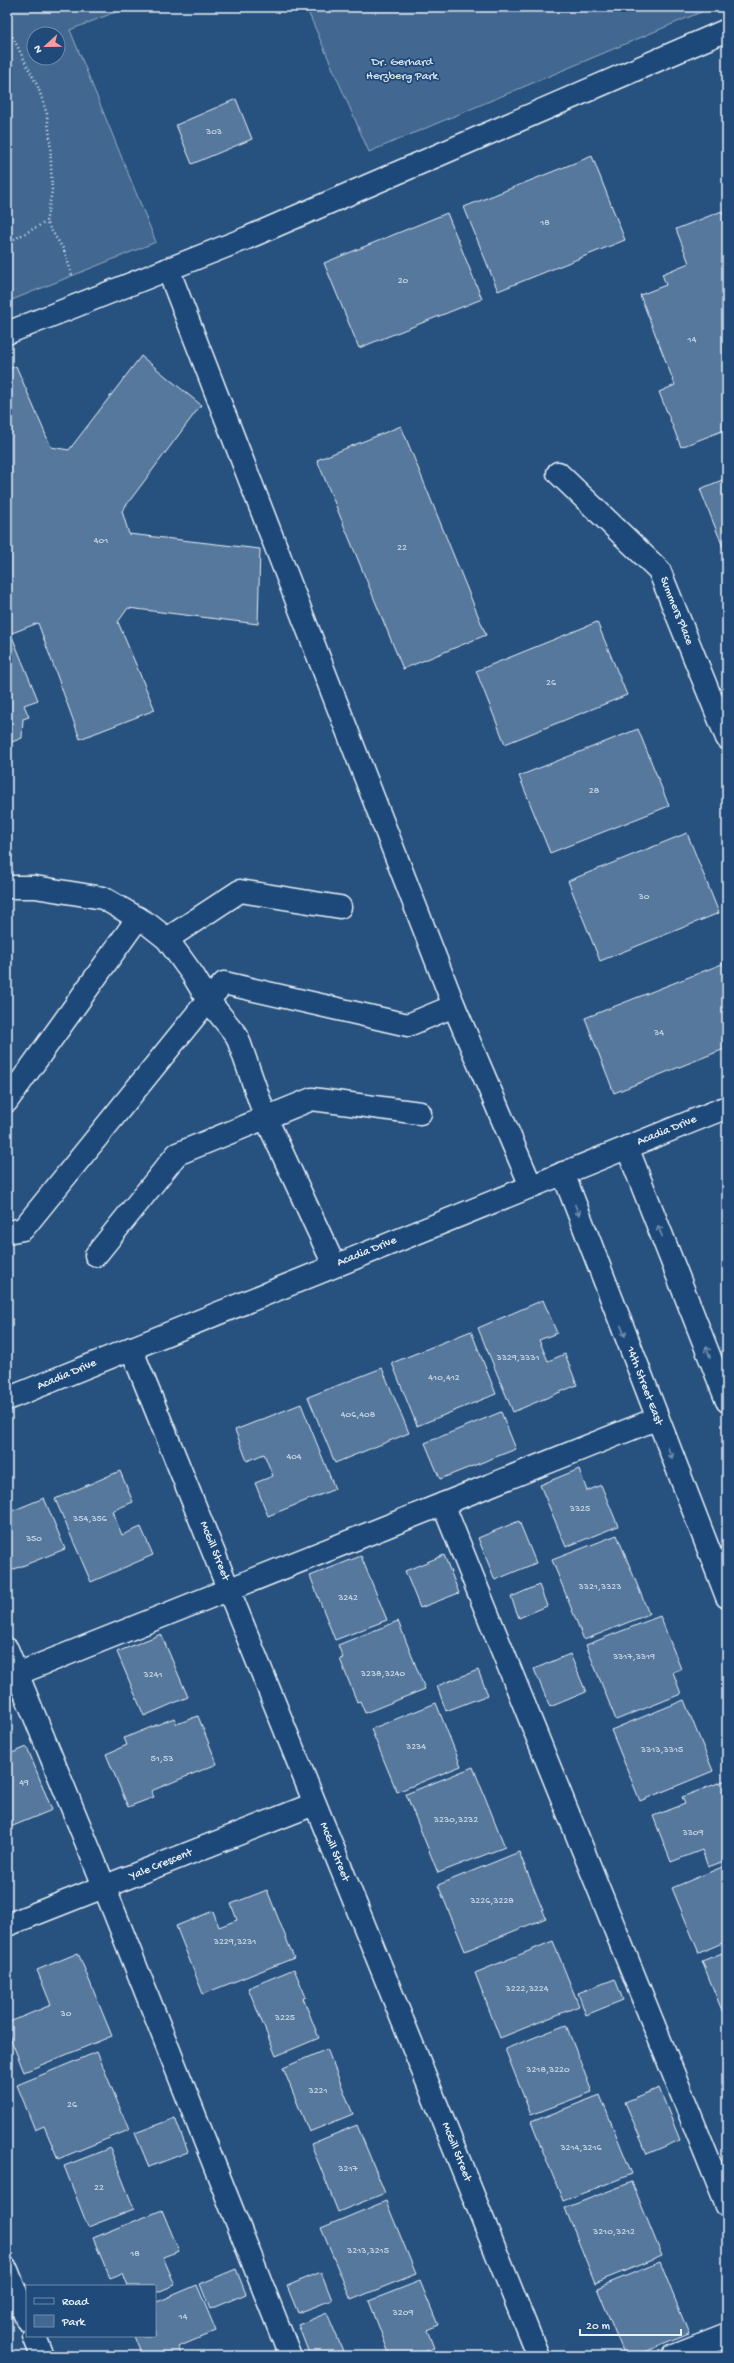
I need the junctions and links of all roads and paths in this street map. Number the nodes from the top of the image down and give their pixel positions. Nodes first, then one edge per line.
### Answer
1 (7, 26) edge
2 (727, 30) edge
3 (46, 222) junction
4 (7, 243) edge
5 (168, 269) junction
6 (90, 300) junction
7 (7, 333) edge
8 (558, 473) dead end
9 (727, 738) edge
10 (7, 887) edge
11 (340, 907) dead end
12 (138, 918) junction
13 (167, 939) junction
14 (208, 1000) junction
15 (454, 1006) junction
16 (7, 1101) edge
17 (727, 1107) edge
18 (420, 1112) dead end
19 (265, 1116) junction
20 (627, 1147) junction
21 (563, 1174) junction
22 (531, 1186) junction
23 (7, 1232) edge
24 (96, 1255) dead end
25 (334, 1265) junction
26 (131, 1348) junction
27 (7, 1399) edge
28 (727, 1401) edge
29 (656, 1419) junction
30 (443, 1504) junction
31 (230, 1590) junction
32 (727, 1597) edge
33 (7, 1649) edge
34 (12, 1676) edge
35 (314, 1804) junction
36 (104, 1888) junction
37 (7, 1925) edge
38 (727, 2206) edge
39 (7, 2270) edge
40 (26, 2318) edge
41 (727, 2335) edge
42 (34, 2337) edge
43 (42, 2356) edge
44 (290, 2356) edge
45 (538, 2356) edge
46 (674, 2356) edge

1 - 3 path
2 - 5 street
3 - 4 path
3 - 6 path
5 - 6 street
5 - 15 street
6 - 7 street
8 - 9 street, Summers Place
10 - 12 street
11 - 13 street
12 - 13 street
12 - 16 street
13 - 14 street
14 - 15 street
14 - 19 street
14 - 23 street
15 - 22 street
17 - 20 street, Acadia Drive
18 - 19 street
19 - 24 street
19 - 25 street
20 - 21 street, Acadia Drive
28 -> 20 street
21 - 22 street, Acadia Drive
21 -> 29 street, 14th Street East
22 - 25 street, Acadia Drive
25 - 26 street, Acadia Drive
26 - 27 street, Acadia Drive
26 - 31 street, McGill Street
29 - 30 street
29 -> 32 street, 14th Street East
30 - 31 street
30 - 38 street
31 - 34 street
31 - 35 street, McGill Street
33 - 34 street
34 - 36 street
35 - 36 street, Yale Crescent
35 - 45 street, McGill Street
36 - 37 street, Yale Crescent
36 - 44 street
39 - 40 street
41 - 46 street
42 - 43 street

